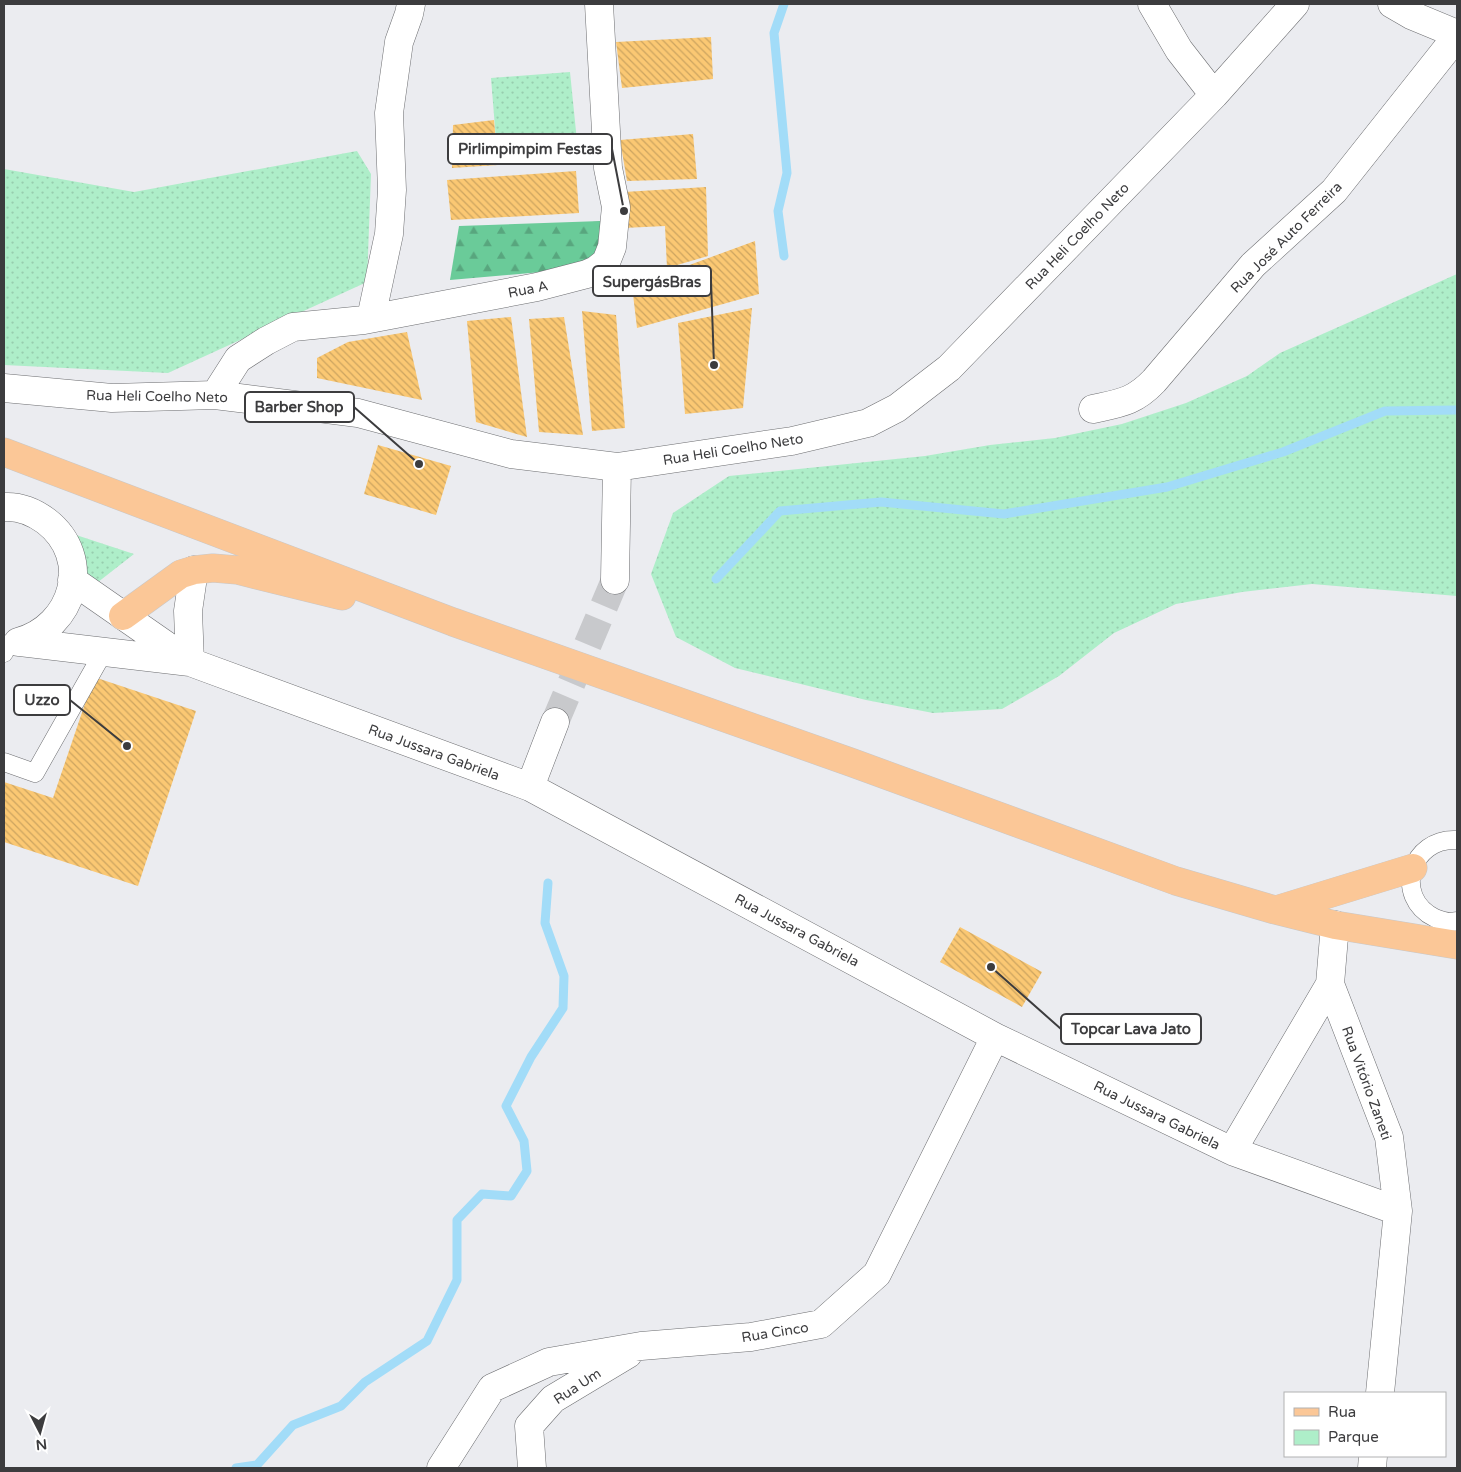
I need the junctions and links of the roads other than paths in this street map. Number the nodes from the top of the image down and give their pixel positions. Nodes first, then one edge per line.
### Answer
1 (411, 4) edge
2 (599, 4) edge
3 (1152, 4) edge
4 (1294, 4) edge
5 (1392, 4) edge
6 (1457, 35) edge
7 (1214, 95) junction
8 (371, 318) junction
9 (4, 388) edge
10 (215, 395) junction
11 (1093, 409) dead end
12 (4, 452) edge
13 (4, 462) edge
14 (40, 465) junction
15 (617, 467) junction
16 (4, 507) edge
17 (194, 570) junction
18 (72, 580) junction
19 (615, 580) tunnel mouth
20 (123, 616) junction
21 (453, 622) junction
22 (9, 645) edge
23 (104, 651) junction
24 (190, 662) junction
25 (555, 722) tunnel mouth
26 (4, 762) edge
27 (530, 787) junction
28 (1457, 840) edge
29 (1413, 868) junction
30 (1274, 910) junction
31 (1335, 925) junction
32 (1455, 934) edge
33 (1330, 984) junction
34 (995, 1037) junction
35 (1232, 1151) junction
36 (1398, 1211) junction
37 (641, 1346) junction
38 (1380, 1392) edge
39 (441, 1468) edge
40 (532, 1468) edge

1 - 8 street
2 - 8 street, Rua A
3 - 7 street
4 - 7 street, Rua Heli Coelho Neto
5 - 6 street
6 - 11 street, Rua José Auto Ferreira
7 - 15 street, Rua Heli Coelho Neto
8 - 10 street, Rua A
9 - 10 street, Rua Heli Coelho Neto
10 - 15 street, Rua Heli Coelho Neto
12 - 14 main road
13 - 14 main road
14 - 21 main road
15 - 19 street
16 - 18 street
17 - 20 main road
17 - 21 main road
17 - 24 street
18 - 20 street, Rua Jussara Gabriela
18 - 22 street
20 - 24 street, Rua Jussara Gabriela
21 - 30 main road
22 - 23 street, Rua Jussara Gabriela
23 - 24 street, Rua Jussara Gabriela
23 - 26 lane
24 - 27 street, Rua Jussara Gabriela
25 - 27 street
27 - 34 street, Rua Jussara Gabriela
28 - 29 lane
29 - 30 main road
29 - 32 lane
30 - 31 main road
31 - 32 main road
31 - 33 street, Rua Vitório Zaneti
33 - 35 street
33 - 36 street, Rua Vitório Zaneti
34 - 35 street, Rua Jussara Gabriela
34 - 37 street, Rua Cinco
35 - 36 street, Rua Jussara Gabriela
36 - 38 street, Rua Vitório Zaneti
37 - 39 street, Rua Cinco
37 - 40 street, Rua Um

